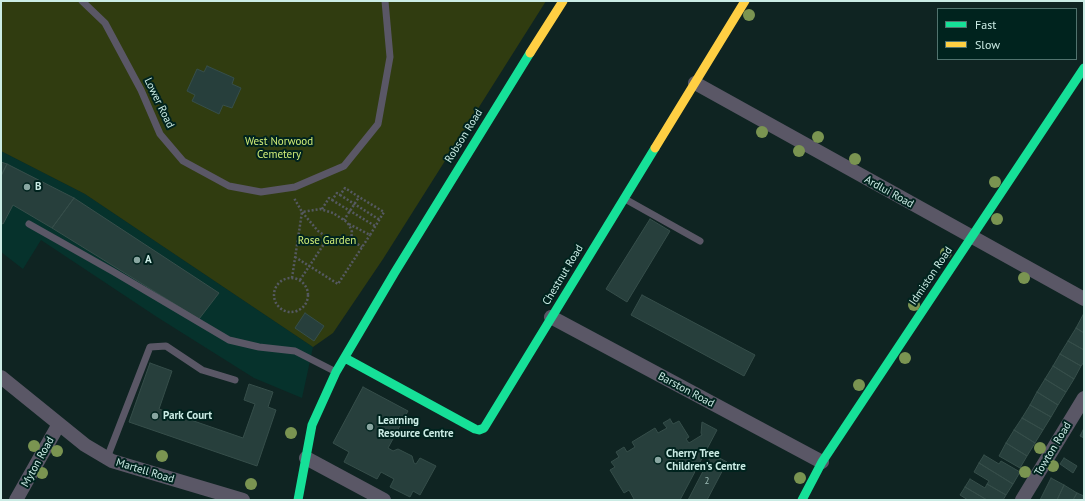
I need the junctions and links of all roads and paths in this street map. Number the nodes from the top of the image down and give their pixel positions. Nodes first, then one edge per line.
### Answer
1 (82, 1) edge
2 (386, 1) edge
3 (563, 1) edge
4 (745, 1) edge
5 (1084, 68) edge
6 (695, 83) junction
7 (291, 188) junction
8 (340, 196) junction
9 (359, 197) junction
10 (624, 198) junction
11 (332, 200) junction
12 (354, 204) junction
13 (322, 209) junction
14 (350, 211) junction
15 (302, 212) junction
16 (380, 220) junction
17 (346, 222) junction
18 (29, 224) dead end
19 (375, 226) junction
20 (370, 235) junction
21 (328, 238) junction
22 (972, 238) junction
23 (351, 240) junction
24 (700, 241) dead end
25 (362, 247) junction
26 (295, 257) junction
27 (310, 266) junction
28 (292, 278) junction
29 (300, 280) junction
30 (1084, 299) edge
31 (551, 317) junction
32 (345, 358) junction
33 (336, 372) junction
34 (1, 377) edge
35 (235, 380) dead end
36 (1084, 398) edge
37 (59, 424) junction
38 (107, 458) junction
39 (306, 458) junction
40 (822, 462) junction
41 (16, 500) edge
42 (243, 500) edge
43 (298, 500) edge
44 (384, 500) edge
45 (802, 500) edge
46 (1022, 500) edge

1 - 7 lane, Lower Road
2 - 7 lane, Lower Road
3 - 32 street, Robson Road
4 - 6 street, Chestnut Road
5 - 22 street, Idmiston Road
6 - 10 street, Chestnut Road
6 - 22 street, Ardlui Road
7 - 15 path
8 - 9 path
8 - 11 path
8 - 12 path
9 - 12 path
9 - 16 path
10 - 24 lane
10 - 31 street, Chestnut Road
11 - 13 path
11 - 14 path
12 - 14 path
12 - 16 path
13 - 15 path
13 - 17 path
14 - 17 path
14 - 19 path
15 - 21 path
15 - 26 path
16 - 19 path
17 - 20 path
17 - 23 path
18 - 33 lane
19 - 20 path
20 - 25 path
21 - 23 path
21 - 27 path
22 - 30 street, Ardlui Road
22 - 40 street, Idmiston Road
23 - 25 path
25 - 27 path
26 - 27 path
26 - 28 path
27 - 29 path
28 - 29 path
28 - 29 path
31 - 32 street, Chestnut Road
31 - 40 street, Barston Road
32 - 33 street, Robson Road
33 - 39 street, Robson Road
34 - 37 street, Martell Road
35 - 38 lane
36 - 46 street, Towton Road
37 - 38 street, Martell Road
37 - 41 street, Myton Road
38 - 42 street, Martell Road
39 - 43 street, Robson Road
39 - 44 street
40 - 45 street, Idmiston Road

